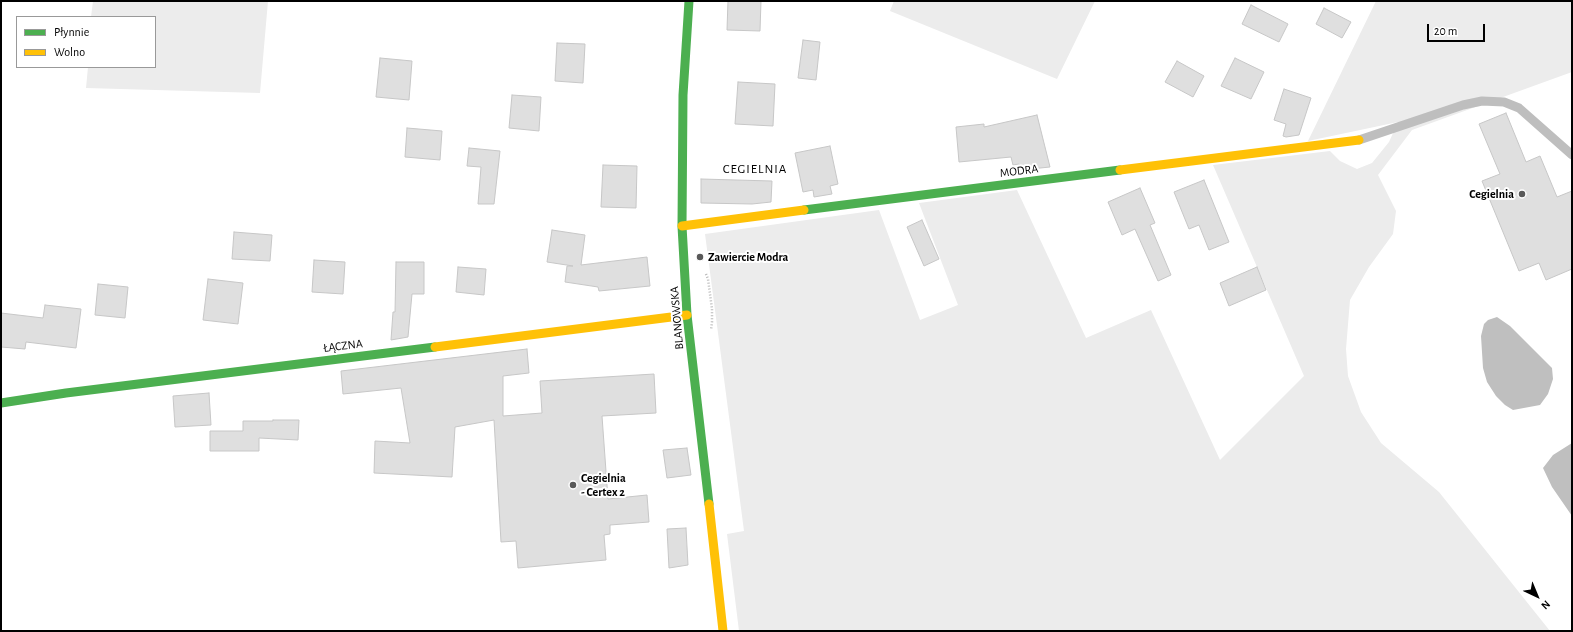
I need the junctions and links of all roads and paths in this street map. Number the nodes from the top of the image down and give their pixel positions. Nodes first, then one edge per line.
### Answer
1 (689, 1) edge
2 (1359, 140) joint
3 (1572, 155) edge
4 (682, 226) junction
5 (687, 314) junction
6 (1, 403) edge
7 (724, 631) edge

1 - 4 street, BLANOWSKA
2 - 3 lane
2 - 4 street, MODRA
4 - 5 street, BLANOWSKA
5 - 6 street, ŁĄCZNA
5 - 7 street, BLANOWSKA

